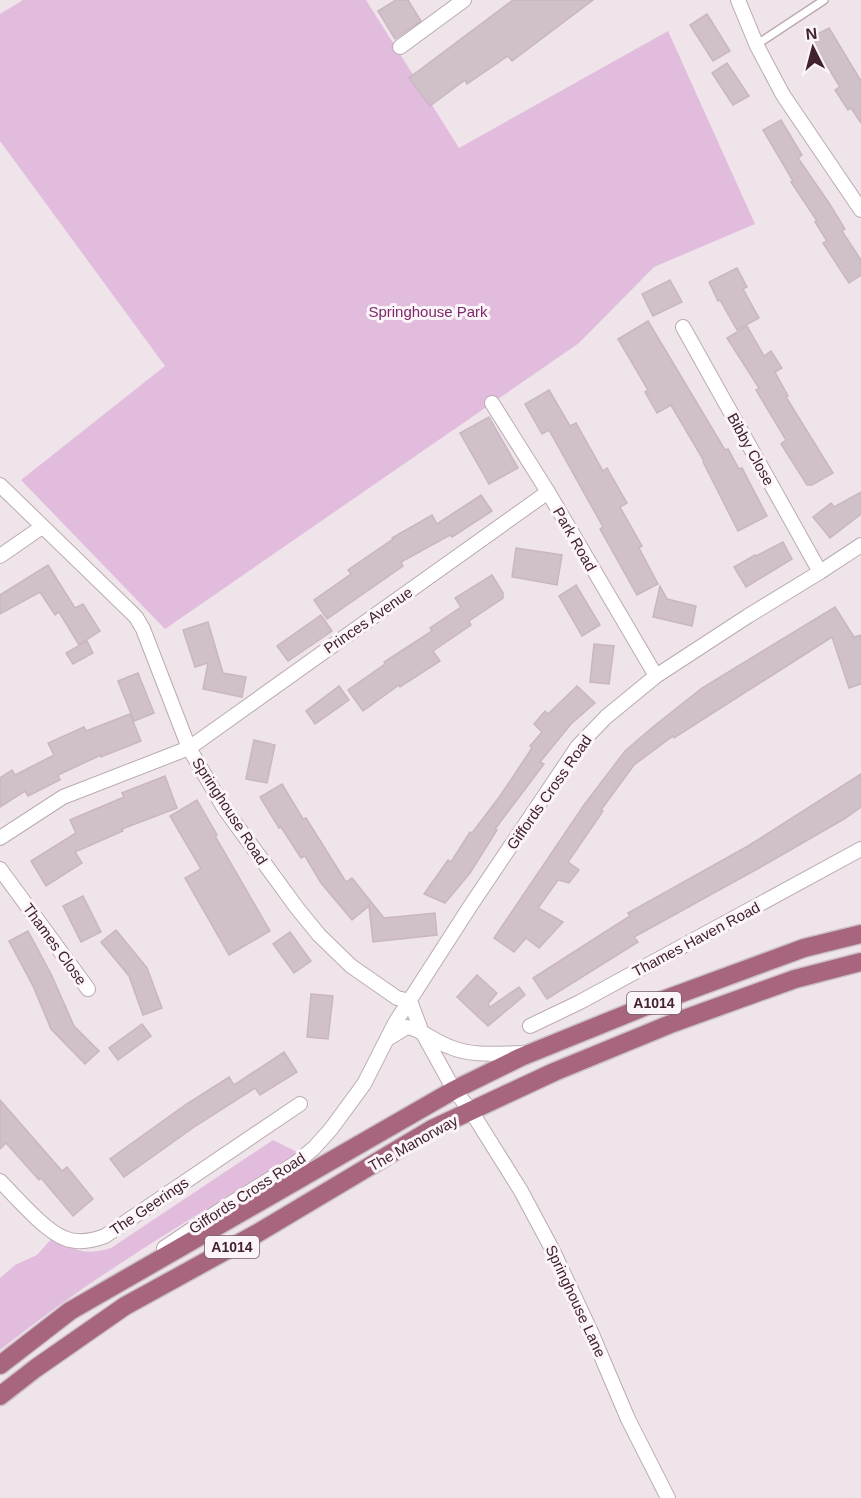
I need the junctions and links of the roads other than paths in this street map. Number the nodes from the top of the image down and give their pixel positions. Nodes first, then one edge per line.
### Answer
1 (464, 0) edge
2 (738, 0) edge
3 (824, 0) edge
4 (756, 45) junction
5 (400, 47) dead end
6 (861, 210) edge
7 (682, 327) dead end
8 (492, 403) dead end
9 (0, 485) edge
10 (548, 492) junction
11 (42, 527) junction
12 (861, 545) edge
13 (0, 556) edge
14 (820, 572) junction
15 (656, 676) junction
16 (189, 747) junction
17 (0, 838) edge
18 (861, 849) edge
19 (0, 869) edge
20 (861, 934) edge
21 (861, 962) edge
22 (88, 989) dead end
23 (410, 1001) junction
24 (530, 1026) dead end
25 (421, 1030) junction
26 (387, 1038) junction
27 (531, 1053) junction
28 (454, 1090) junction
29 (300, 1104) dead end
30 (471, 1111) junction
31 (0, 1181) edge
32 (70, 1311) junction
33 (0, 1365) edge
34 (0, 1396) edge
35 (668, 1498) edge

1 - 5 street
2 - 4 street
3 - 4 lane
4 - 6 street
7 - 14 street, Bibby Close
8 - 10 street, Park Road
9 - 11 street, Springhouse Road
10 - 15 street, Park Road
10 - 16 street, Princes Avenue
11 - 13 street
11 - 16 street, Springhouse Road
12 - 14 street, Giffords Cross Road
14 - 15 street, Giffords Cross Road
15 - 23 street, Giffords Cross Road
16 - 17 street, Princes Avenue
16 - 23 street, Springhouse Road
18 - 24 street, Thames Haven Road
19 - 22 street, Thames Close
20 - 27 main road, The Manorway / A1014
21 - 30 main road, The Manorway / A1014
23 - 25 street
23 - 26 street, Giffords Cross Road
25 - 26 street
25 - 27 street
25 - 28 street
26 - 32 street, Giffords Cross Road
27 - 28 main road, The Manorway / A1014
28 - 30 street, Springhouse Lane
28 - 32 main road, The Manorway / A1014
29 - 31 street, The Geerings
30 - 34 main road, The Manorway / A1014
30 - 35 street, Springhouse Lane
32 - 33 main road, The Manorway / A1014

